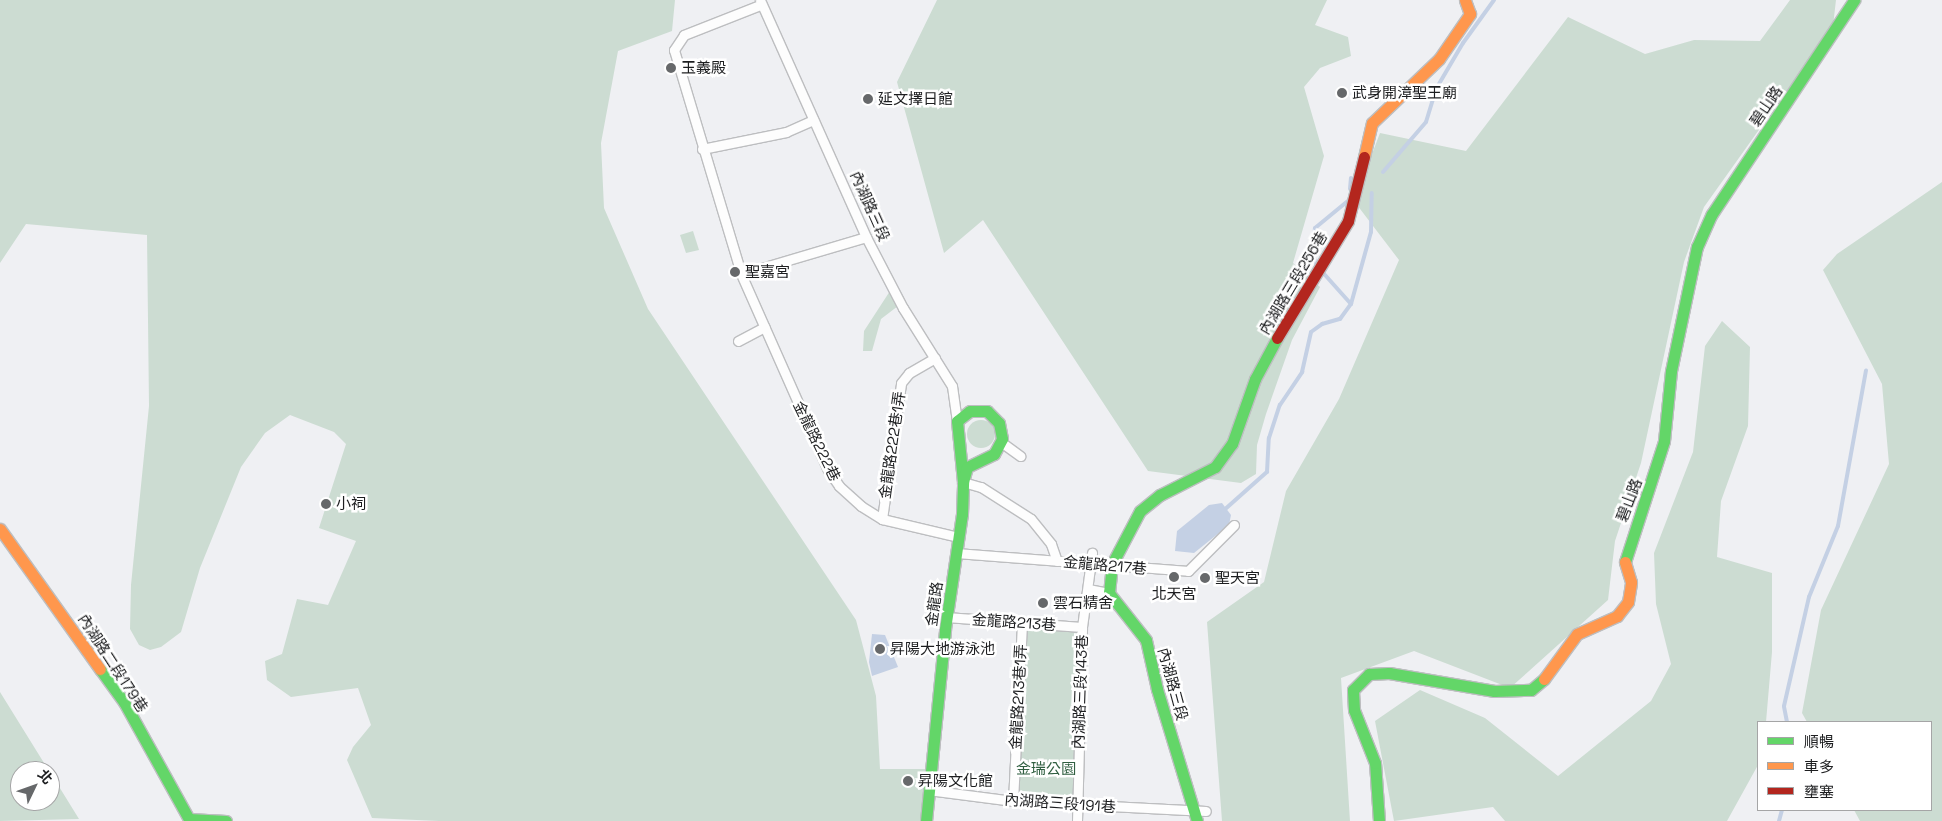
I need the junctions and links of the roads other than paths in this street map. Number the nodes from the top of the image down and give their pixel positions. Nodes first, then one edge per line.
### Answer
1 (1465, 0) edge
2 (1854, 0) edge
3 (760, 3) edge
4 (813, 120) junction
5 (702, 148) junction
6 (866, 236) junction
7 (741, 274) junction
8 (764, 327) junction
9 (738, 341) dead end
10 (935, 358) junction
11 (957, 421) junction
12 (1001, 442) junction
13 (1020, 456) dead end
14 (963, 482) junction
15 (882, 519) junction
16 (1234, 525) dead end
17 (0, 529) edge
18 (958, 537) junction
19 (956, 553) junction
20 (1091, 558) junction
21 (1057, 560) junction
22 (1112, 564) junction
23 (1088, 589) junction
24 (1109, 593) junction
25 (946, 618) junction
26 (1022, 622) junction
27 (1082, 627) junction
28 (928, 790) junction
29 (1013, 801) junction
30 (1076, 805) junction
31 (1192, 810) junction
32 (1206, 811) dead end
33 (190, 820) edge
34 (226, 821) edge
35 (926, 821) edge
36 (1077, 821) edge
37 (1197, 821) edge
38 (1379, 821) edge

1 - 22 street, 內湖路三段256巷
2 - 38 street, 碧山路
3 - 4 street, 內湖路三段
3 - 5 street, 金龍路222巷
4 - 5 street
4 - 6 street, 內湖路三段
5 - 7 street, 金龍路222巷
6 - 7 street
6 - 10 street, 內湖路三段
7 - 8 street, 金龍路222巷
8 - 9 street
8 - 15 street, 金龍路222巷
10 - 11 street, 內湖路三段
10 - 15 street, 金龍路222巷1弄
11 - 12 street
11 - 14 street, 金龍路
12 - 13 street
12 - 14 street
14 - 18 street, 金龍路
14 - 21 street
15 - 18 street, 金龍路222巷
16 - 22 street, 金龍路217巷
17 - 33 street, 內湖路二段179巷
18 - 19 street, 金龍路
19 - 21 street, 金龍路217巷
19 - 25 street, 金龍路
20 - 21 street, 金龍路217巷
20 - 22 street, 金龍路217巷
20 - 23 street, 內湖路三段143巷
22 - 24 street
23 - 24 street
23 - 27 street, 內湖路三段143巷
24 - 31 street, 內湖路三段
25 - 26 street, 金龍路213巷
25 - 28 street, 金龍路
26 - 27 street, 金龍路213巷
26 - 29 street, 金龍路213巷1弄
27 - 30 street, 內湖路三段143巷
28 - 29 street, 內湖路三段191巷
28 - 35 street, 金龍路
29 - 30 street, 內湖路三段191巷
30 - 31 street, 內湖路三段191巷
30 - 36 street, 內湖路三段143巷
31 - 32 street, 內湖路三段191巷
31 - 37 street, 內湖路三段
33 - 34 street

